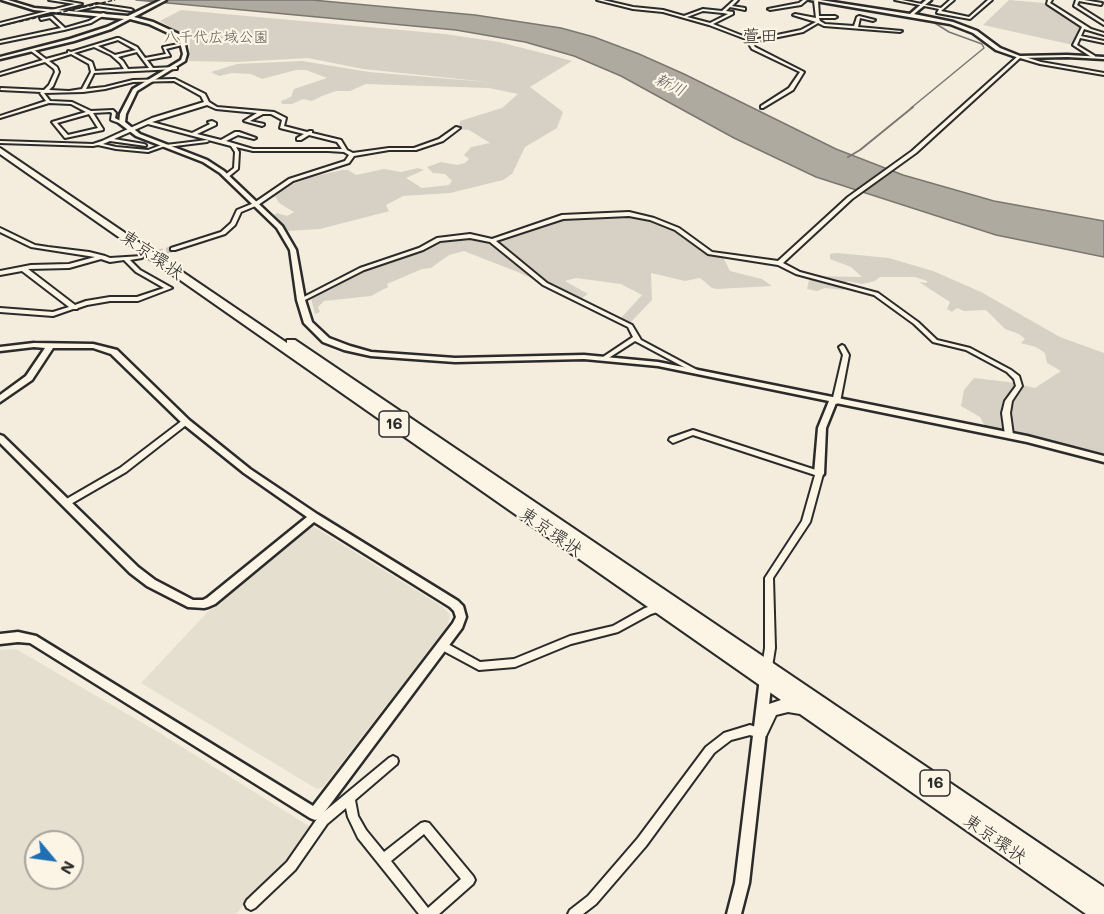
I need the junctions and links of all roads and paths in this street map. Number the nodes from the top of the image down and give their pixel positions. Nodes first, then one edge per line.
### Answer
1 (4, 0) edge
2 (51, 0) edge
3 (164, 0) edge
4 (599, 0) edge
5 (620, 0) edge
6 (736, 0) edge
7 (804, 0) edge
8 (812, 0) edge
9 (897, 0) edge
10 (929, 0) edge
11 (952, 0) edge
12 (990, 0) edge
13 (1050, 0) edge
14 (816, 1) edge
15 (611, 3) junction
16 (922, 5) junction
17 (1103, 5) edge
18 (729, 6) junction
19 (744, 9) dead end
20 (771, 9) dead end
21 (942, 9) junction
22 (53, 12) junction
23 (723, 12) junction
24 (66, 13) junction
25 (104, 14) junction
26 (132, 14) junction
27 (1087, 14) junction
28 (795, 15) dead end
29 (911, 15) junction
30 (1065, 15) junction
31 (683, 16) junction
32 (835, 17) dead end
33 (0, 19) edge
34 (818, 20) junction
35 (873, 20) dead end
36 (9, 22) junction
37 (1103, 23) edge
38 (710, 24) junction
39 (0, 26) edge
40 (856, 27) junction
41 (1087, 28) junction
42 (64, 29) junction
43 (900, 31) dead end
44 (1104, 34) edge
45 (1079, 37) junction
46 (753, 41) junction
47 (0, 42) edge
48 (1104, 42) edge
49 (184, 44) junction
50 (94, 45) junction
51 (32, 50) junction
52 (138, 51) junction
53 (69, 52) junction
54 (115, 56) junction
55 (1020, 57) junction
56 (1094, 57) junction
57 (0, 58) edge
58 (1104, 58) edge
59 (145, 59) junction
60 (44, 60) junction
61 (176, 68) junction
62 (152, 69) junction
63 (126, 70) junction
64 (93, 72) junction
65 (0, 74) edge
66 (1104, 74) edge
67 (153, 80) junction
68 (0, 89) edge
69 (45, 90) junction
70 (83, 91) junction
71 (49, 102) junction
72 (207, 103) junction
73 (763, 107) dead end
74 (90, 112) junction
75 (262, 112) junction
76 (0, 117) edge
77 (147, 122) junction
78 (210, 122) dead end
79 (122, 123) junction
80 (262, 125) dead end
81 (458, 128) dead end
82 (130, 130) junction
83 (310, 132) junction
84 (193, 134) junction
85 (254, 138) dead end
86 (300, 139) dead end
87 (110, 140) junction
88 (220, 141) junction
89 (0, 142) edge
90 (99, 144) junction
91 (232, 144) junction
92 (144, 145) dead end
93 (166, 146) junction
94 (0, 150) edge
95 (345, 151) junction
96 (352, 155) junction
97 (227, 177) junction
98 (255, 204) junction
99 (0, 231) edge
100 (492, 241) junction
101 (173, 249) tunnel mouth
102 (103, 257) junction
103 (140, 257) tunnel mouth
104 (127, 260) junction
105 (779, 263) junction
106 (22, 268) junction
107 (0, 273) edge
108 (301, 300) junction
109 (75, 308) junction
110 (0, 310) edge
111 (635, 338) junction
112 (50, 346) junction
113 (842, 347) dead end
114 (0, 349) edge
115 (605, 358) junction
116 (701, 374) junction
117 (0, 399) edge
118 (835, 402) junction
119 (186, 422) junction
120 (1009, 435) junction
121 (0, 438) edge
122 (674, 440) dead end
123 (1104, 459) edge
124 (819, 474) junction
125 (66, 503) junction
126 (314, 517) junction
127 (665, 605) junction
128 (0, 639) edge
129 (442, 646) junction
130 (766, 674) junction
131 (804, 708) junction
132 (760, 732) junction
133 (393, 761) dead end
134 (349, 799) junction
135 (319, 817) junction
136 (383, 860) junction
137 (1104, 898) edge
138 (251, 904) dead end
139 (428, 914) edge
140 (574, 914) edge
141 (734, 914) edge
142 (1102, 914) edge

1 - 22 street
2 - 22 street
3 - 26 street
4 - 15 street
5 - 15 street
6 - 18 street
7 - 20 street
8 - 14 street
9 - 16 street
10 - 16 street
11 - 21 street
12 - 21 street
13 - 30 street
14 - 29 street
14 - 34 street
15 - 31 street
16 - 21 street
16 - 29 street
17 - 27 street
17 - 27 street
18 - 19 street
18 - 23 street
22 - 24 street
22 - 36 street
23 - 31 street
23 - 38 street
24 - 25 street
24 - 26 street
25 - 26 street
25 - 42 street
26 - 49 street
26 - 51 street
27 - 30 street
27 - 37 street
28 - 34 street
29 - 55 street
30 - 41 street
31 - 38 street
32 - 34 street
33 - 36 street
34 - 40 street
34 - 46 street
35 - 40 street
36 - 39 street
38 - 46 street
39 - 42 street
40 - 43 street
41 - 44 street
41 - 45 street
42 - 47 street
45 - 48 street
45 - 56 street
46 - 73 street
49 - 59 street
49 - 61 street
50 - 52 street
50 - 53 street
50 - 54 street
51 - 57 street
51 - 60 street
52 - 54 street
52 - 59 street
53 - 60 street
53 - 64 street
54 - 63 street
55 - 56 street
55 - 66 street
55 - 105 street
56 - 58 street
59 - 62 street
60 - 65 street
60 - 69 street
61 - 62 street
61 - 67 street
62 - 63 street
63 - 64 street
64 - 70 street
67 - 70 street
67 - 72 street
67 - 79 street
68 - 69 street
69 - 70 street
69 - 71 street
71 - 74 street
71 - 76 street
72 - 75 street
72 - 77 street
74 - 74 street
74 - 79 street
75 - 80 street
75 - 83 street
77 - 82 street
77 - 84 street
78 - 84 street
79 - 82 street
81 - 96 street
82 - 87 street
82 - 93 street
83 - 86 street
83 - 95 street
84 - 88 street
85 - 88 street
87 - 90 street
87 - 92 street
88 - 91 street
88 - 93 street
89 - 90 street
89 - 127 highway, 東京環状 / 16
90 - 93 street
91 - 95 street
91 - 97 street
93 - 97 street
94 - 127 highway, 東京環状 / 16
95 - 96 street
96 - 98 street
97 - 98 street
98 - 101 street
98 - 108 street
99 - 102 street
100 - 105 street
100 - 108 street
100 - 111 street
102 - 104 street
102 - 106 street
103 - 104 street
104 - 109 street
105 - 120 street
106 - 107 street
106 - 109 street
108 - 115 street
109 - 110 street
111 - 115 street
111 - 116 street
112 - 114 street
112 - 117 street
112 - 119 street
113 - 118 street
115 - 116 street
116 - 118 street
118 - 120 street
118 - 124 street
119 - 125 street
119 - 126 street
120 - 123 street
121 - 125 street
122 - 124 street
124 - 130 street
125 - 126 street
126 - 129 street
127 - 129 street
127 - 130 highway, 東京環状 / 16
128 - 135 street
129 - 135 street
130 - 131 highway, 東京環状 / 16
130 - 132 street
130 - 137 highway, 東京環状 / 16
131 - 132 highway
131 - 142 highway, 東京環状 / 16
132 - 140 street
132 - 141 street
133 - 134 street
134 - 135 street
134 - 136 street
135 - 138 street
136 - 139 street
136 - 139 street

